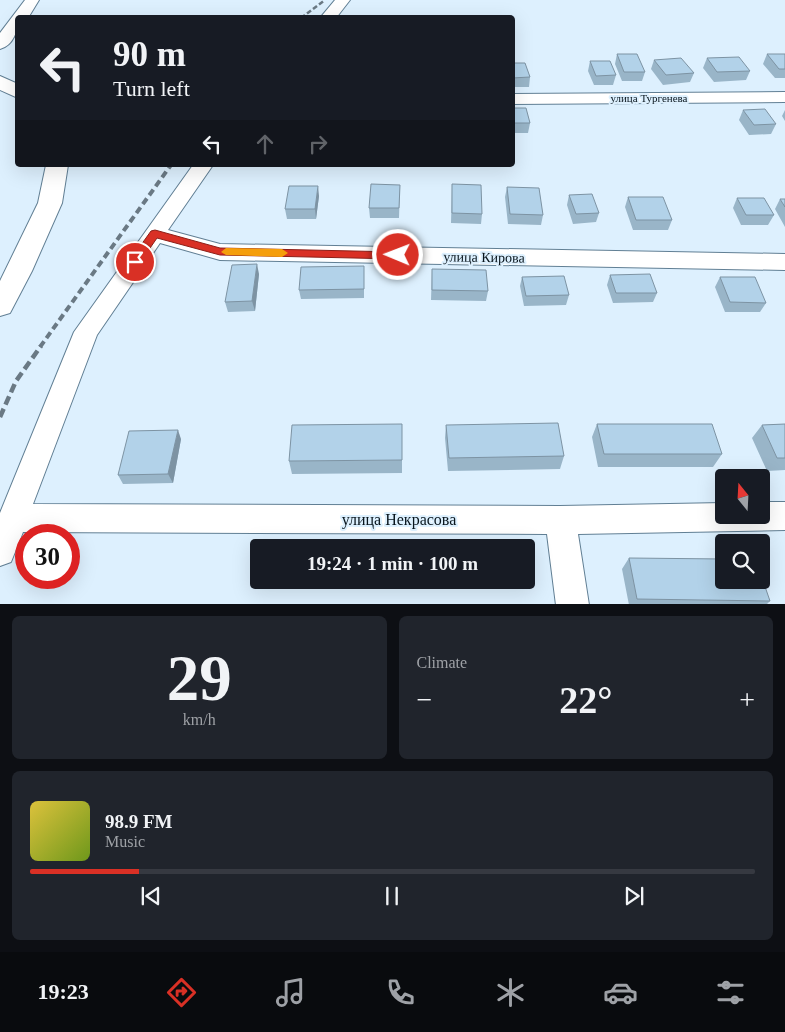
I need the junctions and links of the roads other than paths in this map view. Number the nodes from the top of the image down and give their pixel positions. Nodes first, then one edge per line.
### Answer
1 (32, 0) edge
2 (343, 0) edge
3 (21, 15) edge
4 (330, 15) edge
5 (15, 23) edge
6 (0, 44) edge
7 (0, 82) edge
8 (15, 90) edge
9 (785, 97) edge
10 (515, 99) edge
11 (57, 167) edge
12 (202, 167) edge
13 (155, 234) junction
14 (785, 262) edge
15 (10, 271) edge
16 (0, 306) edge
17 (785, 516) edge
18 (13, 518) junction
19 (560, 520) junction
20 (0, 551) edge
21 (573, 604) edge

1 - 3 street
2 - 4 street
5 - 6 street
7 - 8 street
9 - 10 street, улица Тургенева
11 - 15 street
12 - 13 street
13 - 14 street, улица Кирова
13 - 18 street
15 - 16 street
17 - 19 street, улица Некрасова
18 - 19 street, улица Некрасова
18 - 20 street
19 - 21 street

